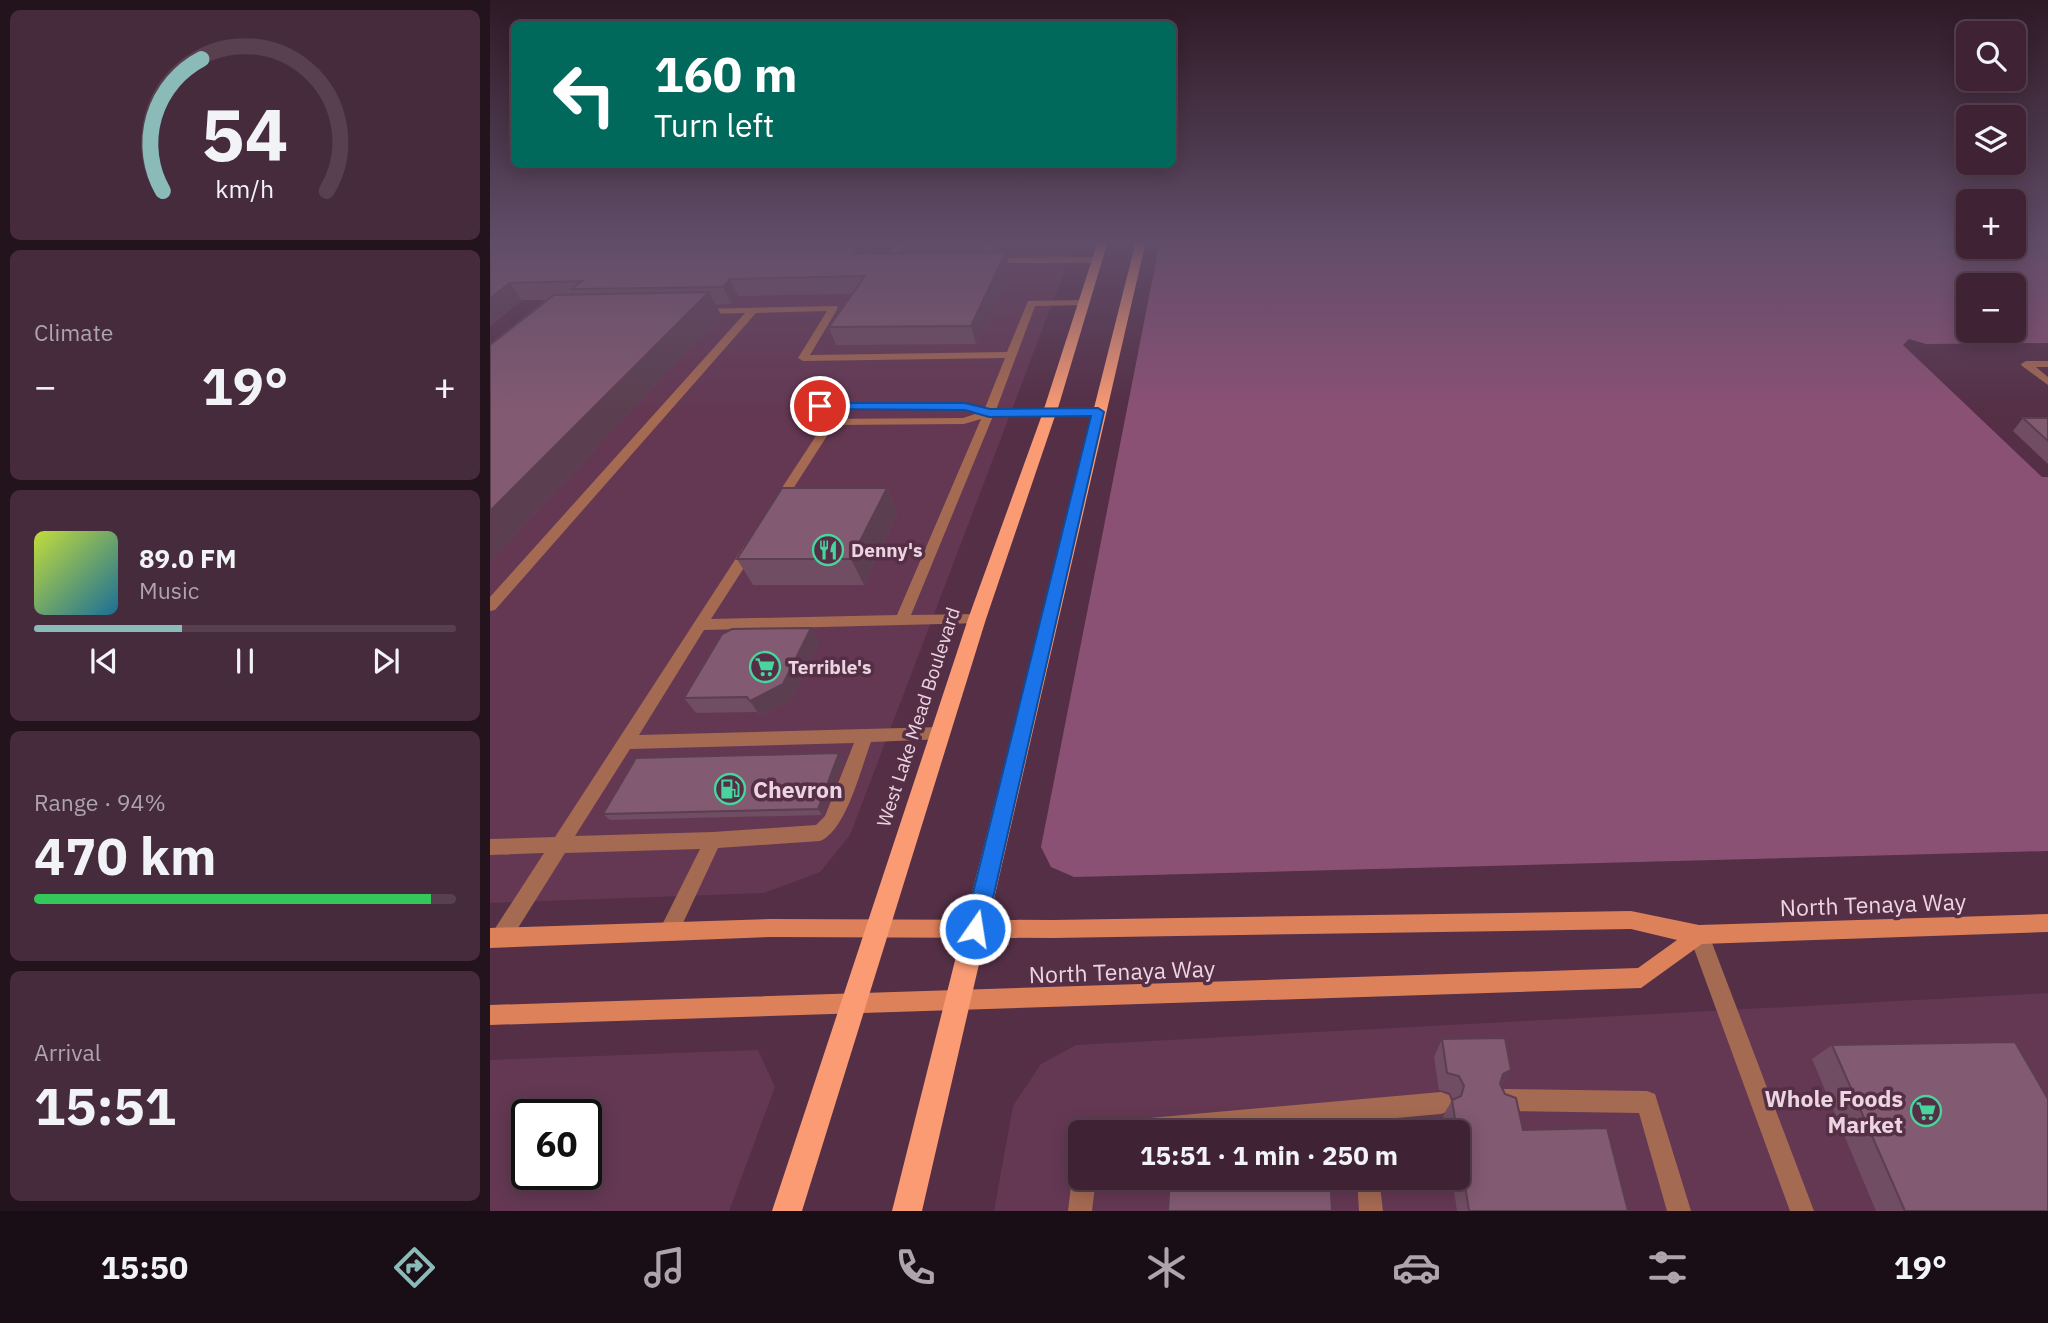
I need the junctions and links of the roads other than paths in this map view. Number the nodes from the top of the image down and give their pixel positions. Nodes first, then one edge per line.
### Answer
1 (1086, 298) edge
2 (1126, 298) edge
3 (1084, 303) junction
4 (753, 310) junction
5 (685, 311) edge
6 (1012, 355) junction
7 (2048, 364) edge
8 (2048, 382) edge
9 (1050, 412) junction
10 (1098, 412) junction
11 (989, 413) junction
12 (831, 422) junction
13 (774, 510) edge
14 (755, 539) edge
15 (490, 606) edge
16 (977, 619) junction
17 (902, 620) junction
18 (699, 625) junction
19 (940, 734) junction
20 (865, 736) junction
21 (626, 741) junction
22 (713, 840) junction
23 (561, 844) junction
24 (490, 847) edge
25 (2048, 923) edge
26 (877, 928) junction
27 (975, 929) junction
28 (669, 931) junction
29 (1699, 935) junction
30 (495, 937) edge
31 (958, 1000) junction
32 (853, 1003) junction
33 (490, 1015) edge
34 (1502, 1100) edge
35 (1441, 1103) dead end
36 (1367, 1120) edge
37 (1083, 1190) edge
38 (1369, 1190) edge
39 (788, 1211) edge
40 (907, 1211) edge
41 (1080, 1211) edge
42 (1371, 1211) edge
43 (1679, 1211) edge
44 (1802, 1211) edge

1 - 3 main road, West Lake Mead Boulevard
2 - 10 main road
3 - 6 lane
3 - 9 main road, West Lake Mead Boulevard
4 - 5 lane
4 - 6 lane
4 - 15 lane
6 - 11 lane
7 - 8 lane
9 - 10 main road
9 - 11 lane
9 - 16 main road, West Lake Mead Boulevard
10 - 27 main road
11 - 12 lane
11 - 12 lane
11 - 17 lane
12 - 13 lane
14 - 18 lane
16 - 17 lane
16 - 19 main road, West Lake Mead Boulevard
17 - 18 lane
18 - 21 lane
19 - 20 lane
19 - 26 main road, West Lake Mead Boulevard
20 - 21 lane
20 - 22 lane
21 - 23 lane
22 - 23 lane
22 - 28 lane
23 - 24 lane
23 - 30 lane
25 - 29 main road, North Tenaya Way
26 - 27 main road, North Tenaya Way
26 - 28 main road, North Tenaya Way
26 - 32 main road, West Lake Mead Boulevard
27 - 29 main road, North Tenaya Way
27 - 31 main road
28 - 30 main road, North Tenaya Way
29 - 31 main road, North Tenaya Way
29 - 44 lane
31 - 32 main road, North Tenaya Way
31 - 40 main road
32 - 33 main road, North Tenaya Way
32 - 39 main road, West Lake Mead Boulevard
34 - 43 lane
35 - 36 lane
37 - 41 lane
38 - 42 lane

